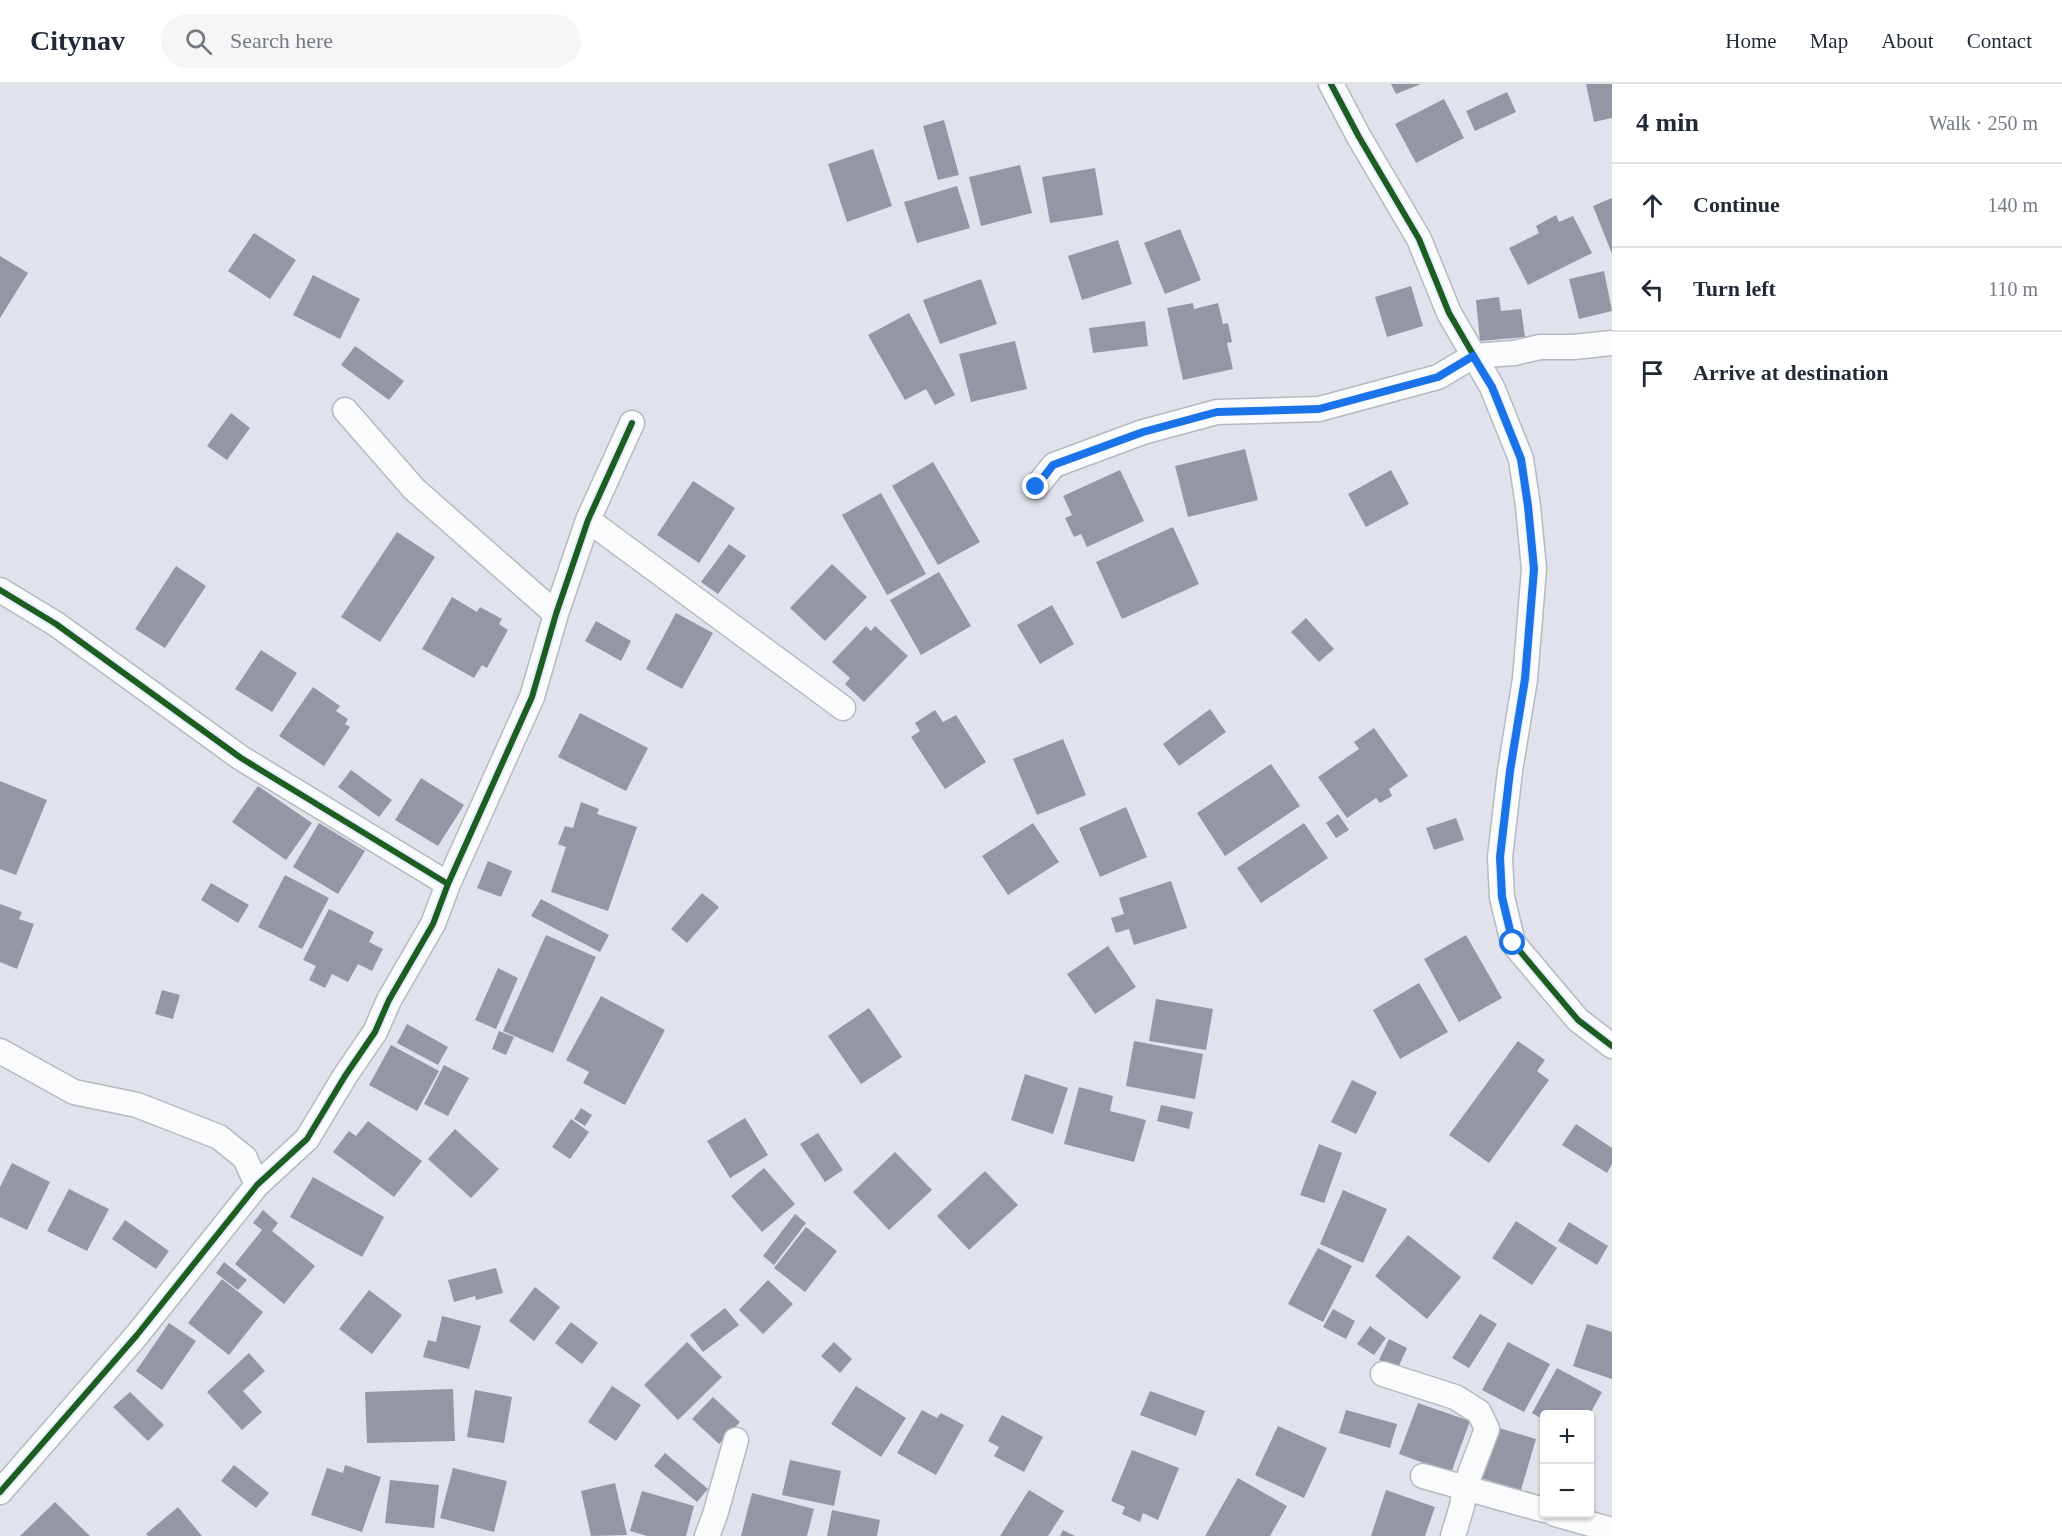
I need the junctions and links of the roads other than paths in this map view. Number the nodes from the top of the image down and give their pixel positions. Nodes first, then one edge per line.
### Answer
1 (1331, 84) edge
2 (1612, 343) edge
3 (1473, 356) junction
4 (345, 410) dead end
5 (632, 423) dead end
6 (1036, 487) dead end
7 (588, 520) junction
8 (0, 590) edge
9 (556, 614) junction
10 (843, 708) dead end
11 (448, 884) junction
12 (1612, 1046) edge
13 (0, 1051) edge
14 (258, 1185) junction
15 (1383, 1374) dead end
16 (736, 1440) dead end
17 (1423, 1476) dead end
18 (1465, 1487) junction
19 (0, 1492) edge
20 (1540, 1509) edge
21 (1569, 1518) edge
22 (1612, 1530) edge
23 (707, 1536) edge
24 (1452, 1536) edge

1 - 3 street
2 - 3 street
3 - 6 street
3 - 12 street
4 - 9 street
5 - 7 street
7 - 9 street
7 - 10 street
8 - 11 street
9 - 11 street
11 - 14 street
13 - 14 street
14 - 19 street
15 - 18 street
16 - 23 street
17 - 18 street
18 - 20 street
18 - 24 street
21 - 22 street

